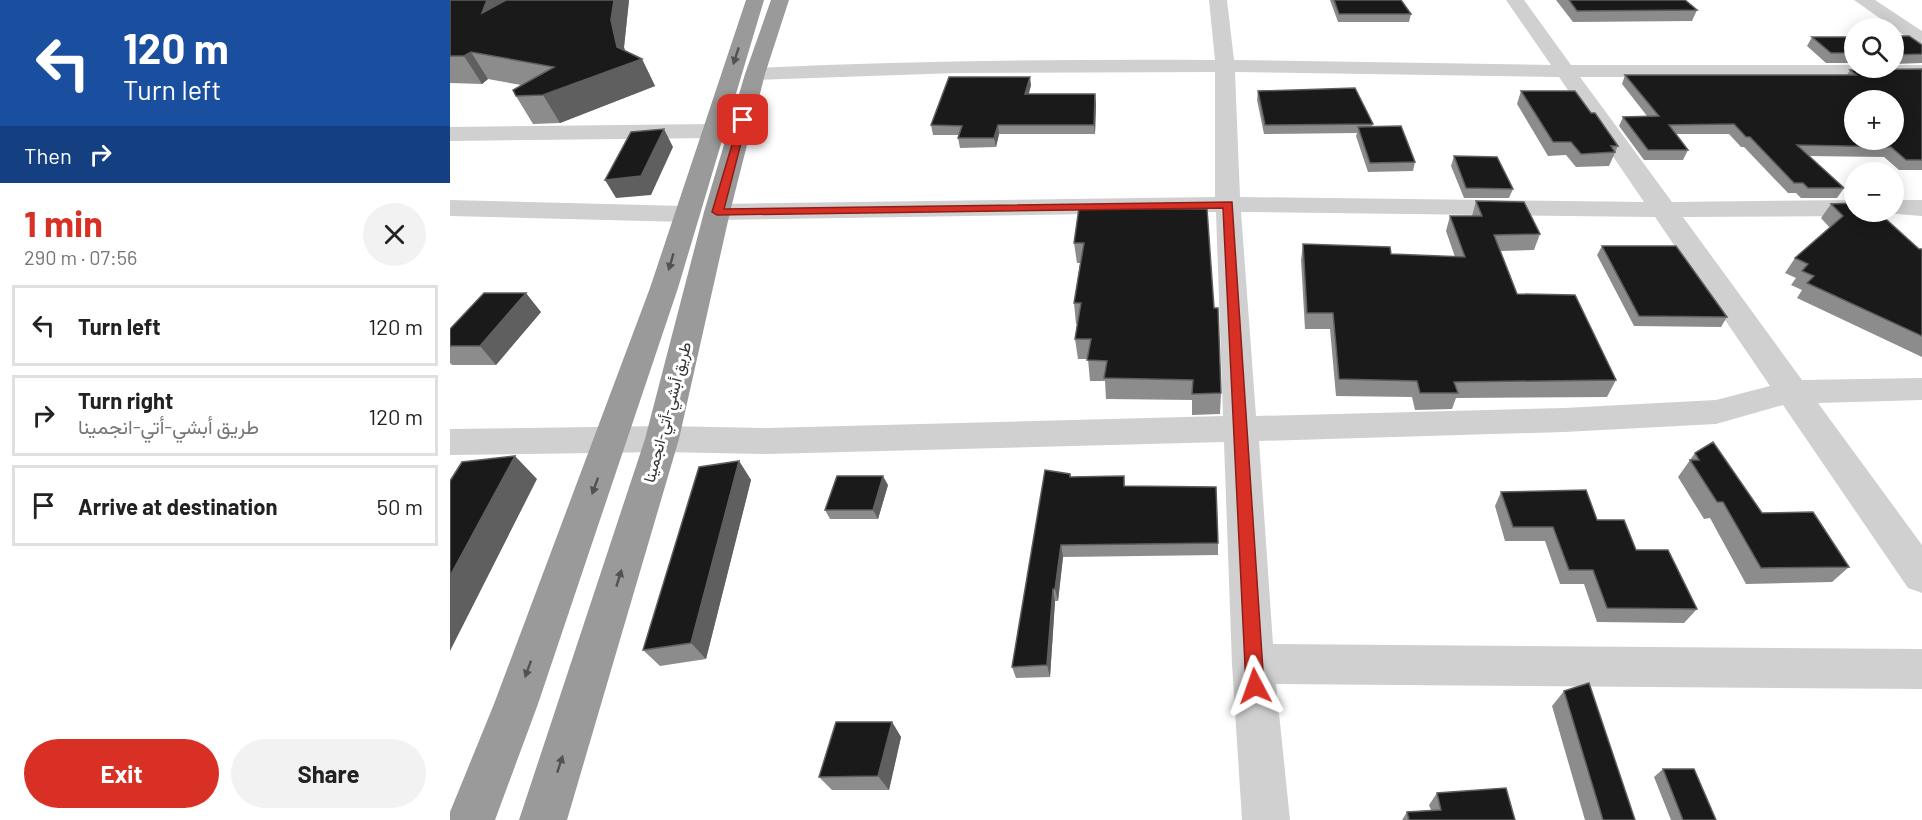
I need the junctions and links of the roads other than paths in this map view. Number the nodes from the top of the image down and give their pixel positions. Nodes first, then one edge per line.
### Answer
1 (755, 0) edge
2 (780, 0) edge
3 (1218, 0) edge
4 (1515, 0) edge
5 (1863, 0) edge
6 (1922, 39) edge
7 (1225, 66) junction
8 (1563, 71) junction
9 (1922, 71) edge
10 (755, 74) junction
11 (712, 130) junction
12 (450, 134) edge
13 (1228, 204) junction
14 (450, 208) edge
15 (1844, 208) edge
16 (1904, 208) edge
17 (1922, 208) edge
18 (1665, 210) junction
19 (717, 212) junction
20 (685, 214) junction
21 (1922, 389) edge
22 (1790, 392) junction
23 (1241, 430) junction
24 (662, 439) junction
25 (611, 441) junction
26 (450, 442) edge
27 (1922, 576) edge
28 (1253, 664) junction
29 (1922, 669) edge
30 (471, 820) edge
31 (543, 820) edge
32 (1266, 820) edge

1 -> 11 highway
2 - 10 highway, طريق أبشي-أتي-انجمينا
3 - 7 street
4 - 8 street
5 - 6 street
7 - 8 street
7 - 10 street
7 - 13 street
8 - 9 street
8 - 18 street
10 - 19 highway, طريق أبشي-أتي-انجمينا
11 - 12 street
11 - 20 highway
13 - 18 street
13 - 19 street
13 - 23 street
14 - 20 street
15 - 18 street
16 - 17 street
18 - 22 street
19 - 24 highway, طريق أبشي-أتي-انجمينا
20 -> 25 highway
21 - 22 street
22 - 23 street
22 - 27 street
23 - 24 street
23 - 28 street
24 - 25 street
31 -> 24 highway, طريق أبشي-أتي-انجمينا
25 - 26 street
25 -> 30 highway
28 - 29 street
28 - 32 street

